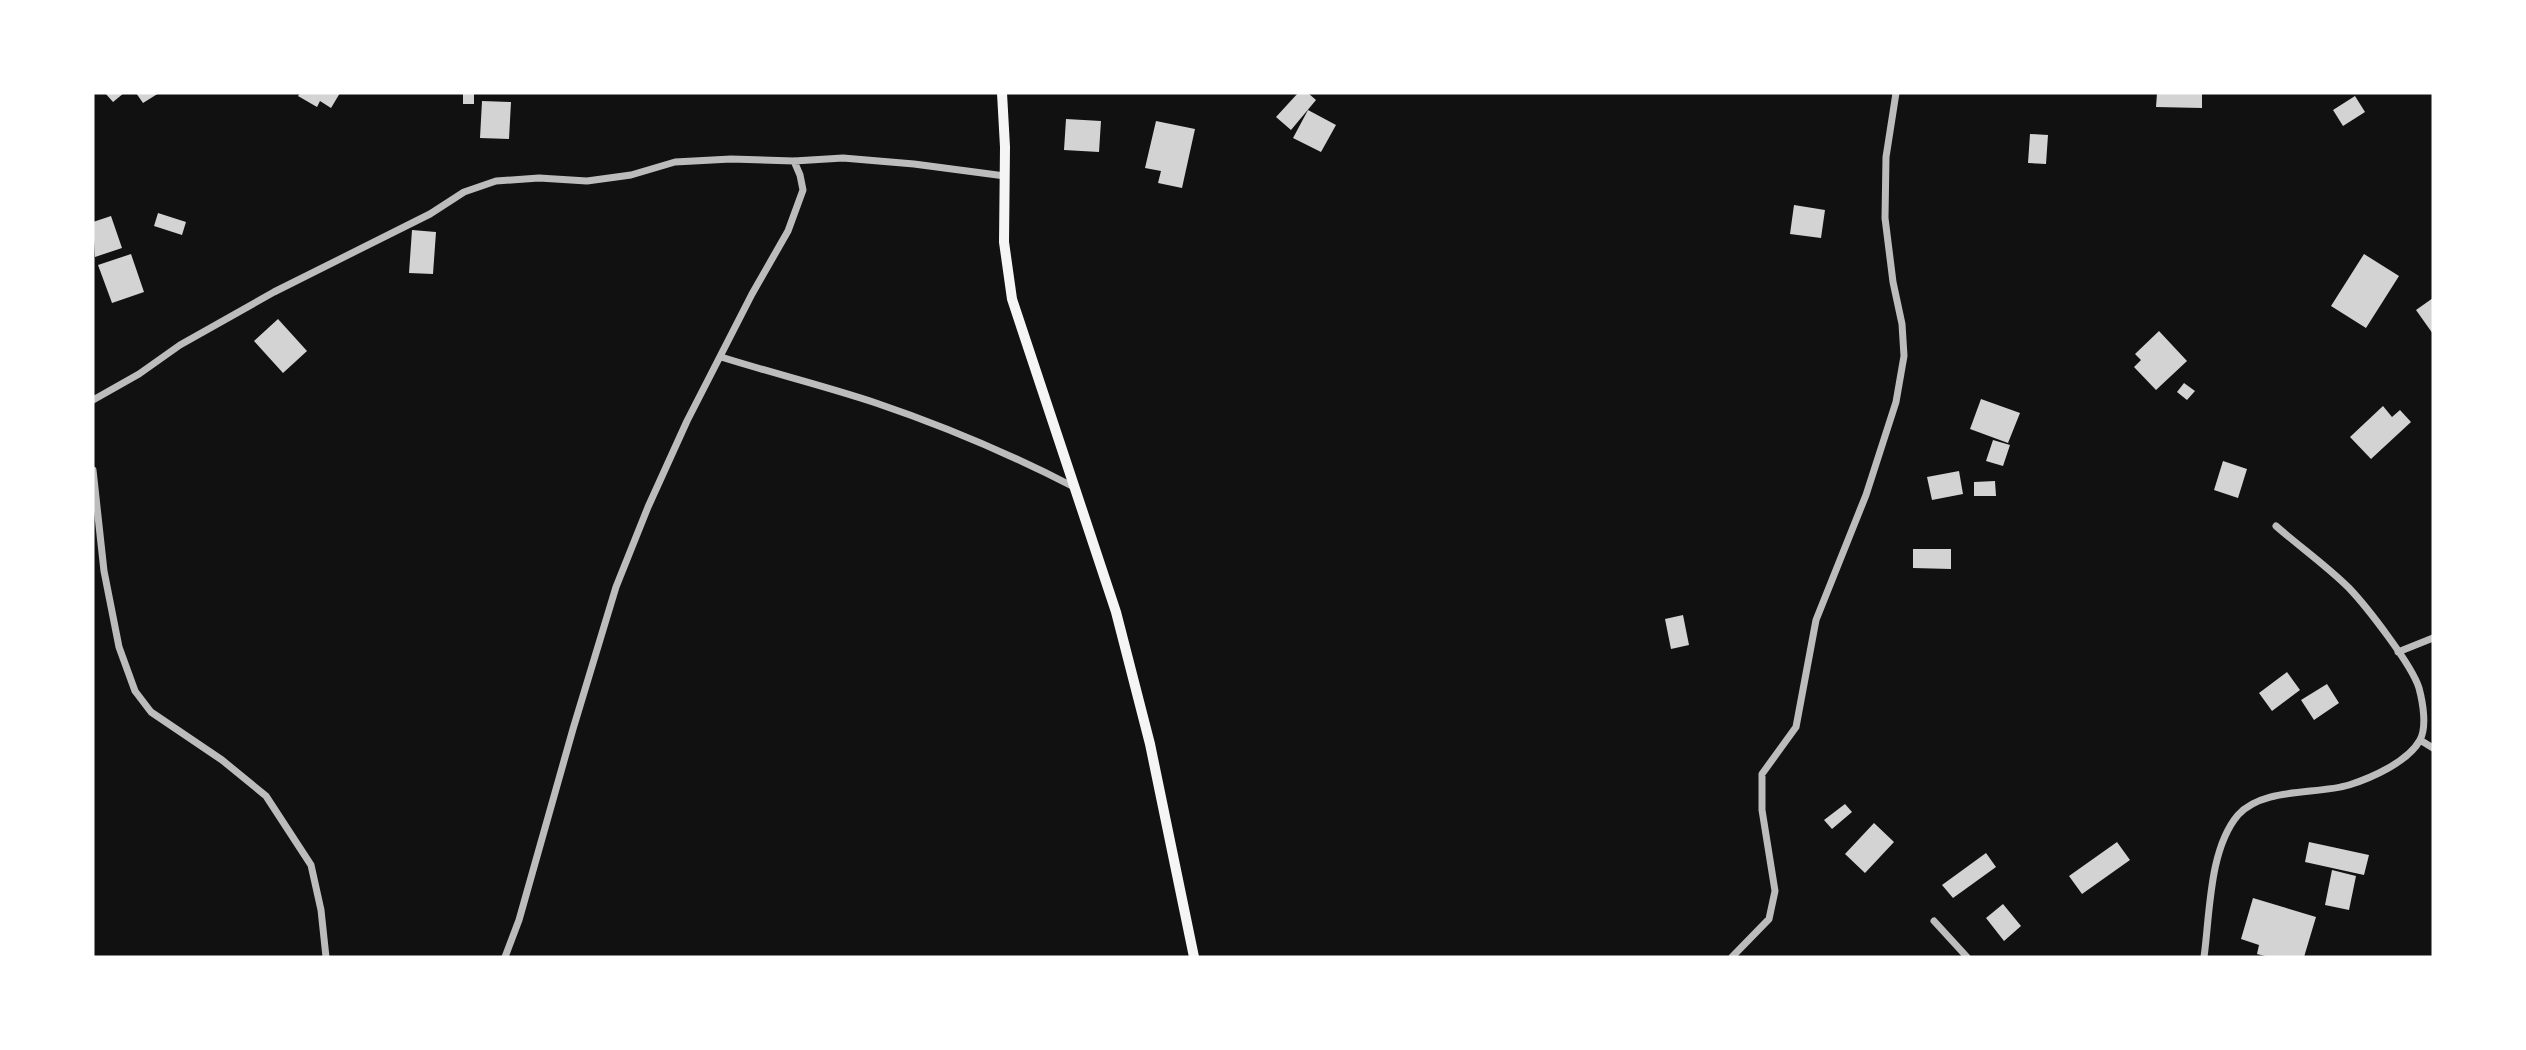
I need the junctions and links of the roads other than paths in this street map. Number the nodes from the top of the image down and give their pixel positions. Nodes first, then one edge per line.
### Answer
1 (1896, 93) edge
2 (1004, 95) edge
3 (794, 161) junction
4 (1004, 176) junction
5 (721, 357) junction
6 (93, 400) edge
7 (93, 470) edge
8 (1077, 488) junction
9 (2276, 526) dead end
10 (2433, 638) edge
11 (2398, 652) junction
12 (2420, 740) junction
13 (2433, 748) edge
14 (1934, 921) dead end
15 (326, 957) edge
16 (505, 957) edge
17 (1194, 957) edge
18 (1732, 957) edge
19 (1967, 957) edge
20 (2204, 957) edge

1 - 18 street
2 - 4 main road
3 - 4 street
3 - 5 street
3 - 6 street
4 - 8 main road
5 - 8 street
5 - 16 street
7 - 15 street
8 - 17 main road
9 - 11 street
10 - 11 street
11 - 12 street
12 - 13 street
12 - 20 street
14 - 19 street

